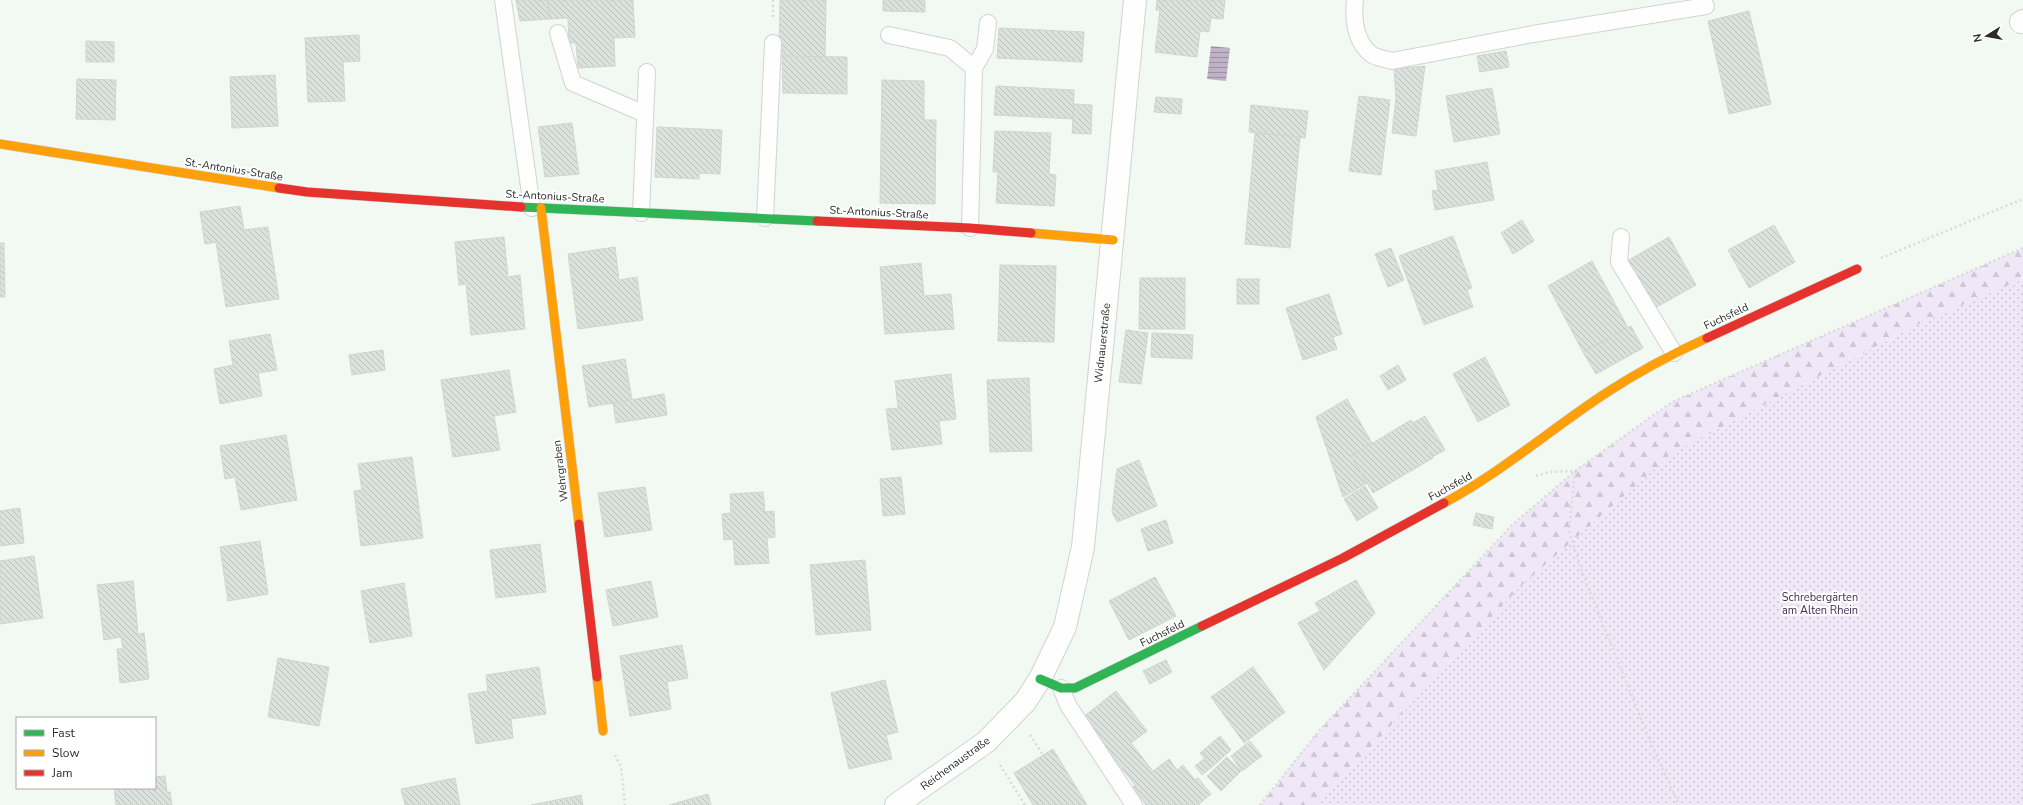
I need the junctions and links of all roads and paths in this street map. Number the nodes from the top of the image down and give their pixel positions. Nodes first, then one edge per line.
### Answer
1 (503, 0) edge
2 (1135, 0) edge
3 (1355, 0) edge
4 (1706, 6) dead end
5 (988, 22) dead end
6 (558, 33) dead end
7 (889, 35) dead end
8 (773, 44) dead end
9 (974, 68) junction
10 (647, 72) dead end
11 (645, 114) junction
12 (0, 144) edge
13 (2023, 199) edge
14 (536, 208) junction
15 (641, 213) junction
16 (765, 218) junction
17 (970, 228) junction
18 (1621, 237) dead end
19 (1113, 240) junction
20 (2023, 248) edge
21 (1857, 269) joint
22 (1674, 352) junction
23 (1575, 471) junction
24 (1040, 679) junction
25 (1061, 688) junction
26 (603, 731) joint
27 (1028, 732) dead end
28 (1043, 755) dead end
29 (997, 760) dead end
30 (626, 805) edge
31 (896, 805) edge
32 (1025, 805) edge
33 (1134, 805) edge
34 (1260, 805) edge
35 (1679, 805) edge

1 - 14 lane
2 - 19 street, Widnauerstraße
3 - 4 lane
5 - 9 lane
6 - 11 lane
7 - 9 lane
8 - 16 lane
9 - 17 lane
10 - 11 lane
11 - 15 lane
12 - 14 street, St.-Antonius-Straße
13 - 21 path
14 - 15 street, St.-Antonius-Straße
14 - 26 street, Wehrgraben
15 - 16 street, St.-Antonius-Straße
16 - 17 street, St.-Antonius-Straße
17 - 19 street, St.-Antonius-Straße
18 - 22 lane
19 - 24 street, Widnauerstraße
20 - 23 path
21 - 22 street, Fuchsfeld
22 - 25 street, Fuchsfeld
23 - 34 path
23 - 35 path
24 - 25 street
24 - 31 street, Reichenaustraße
25 - 33 lane
26 - 30 path
27 - 28 path
29 - 32 path

